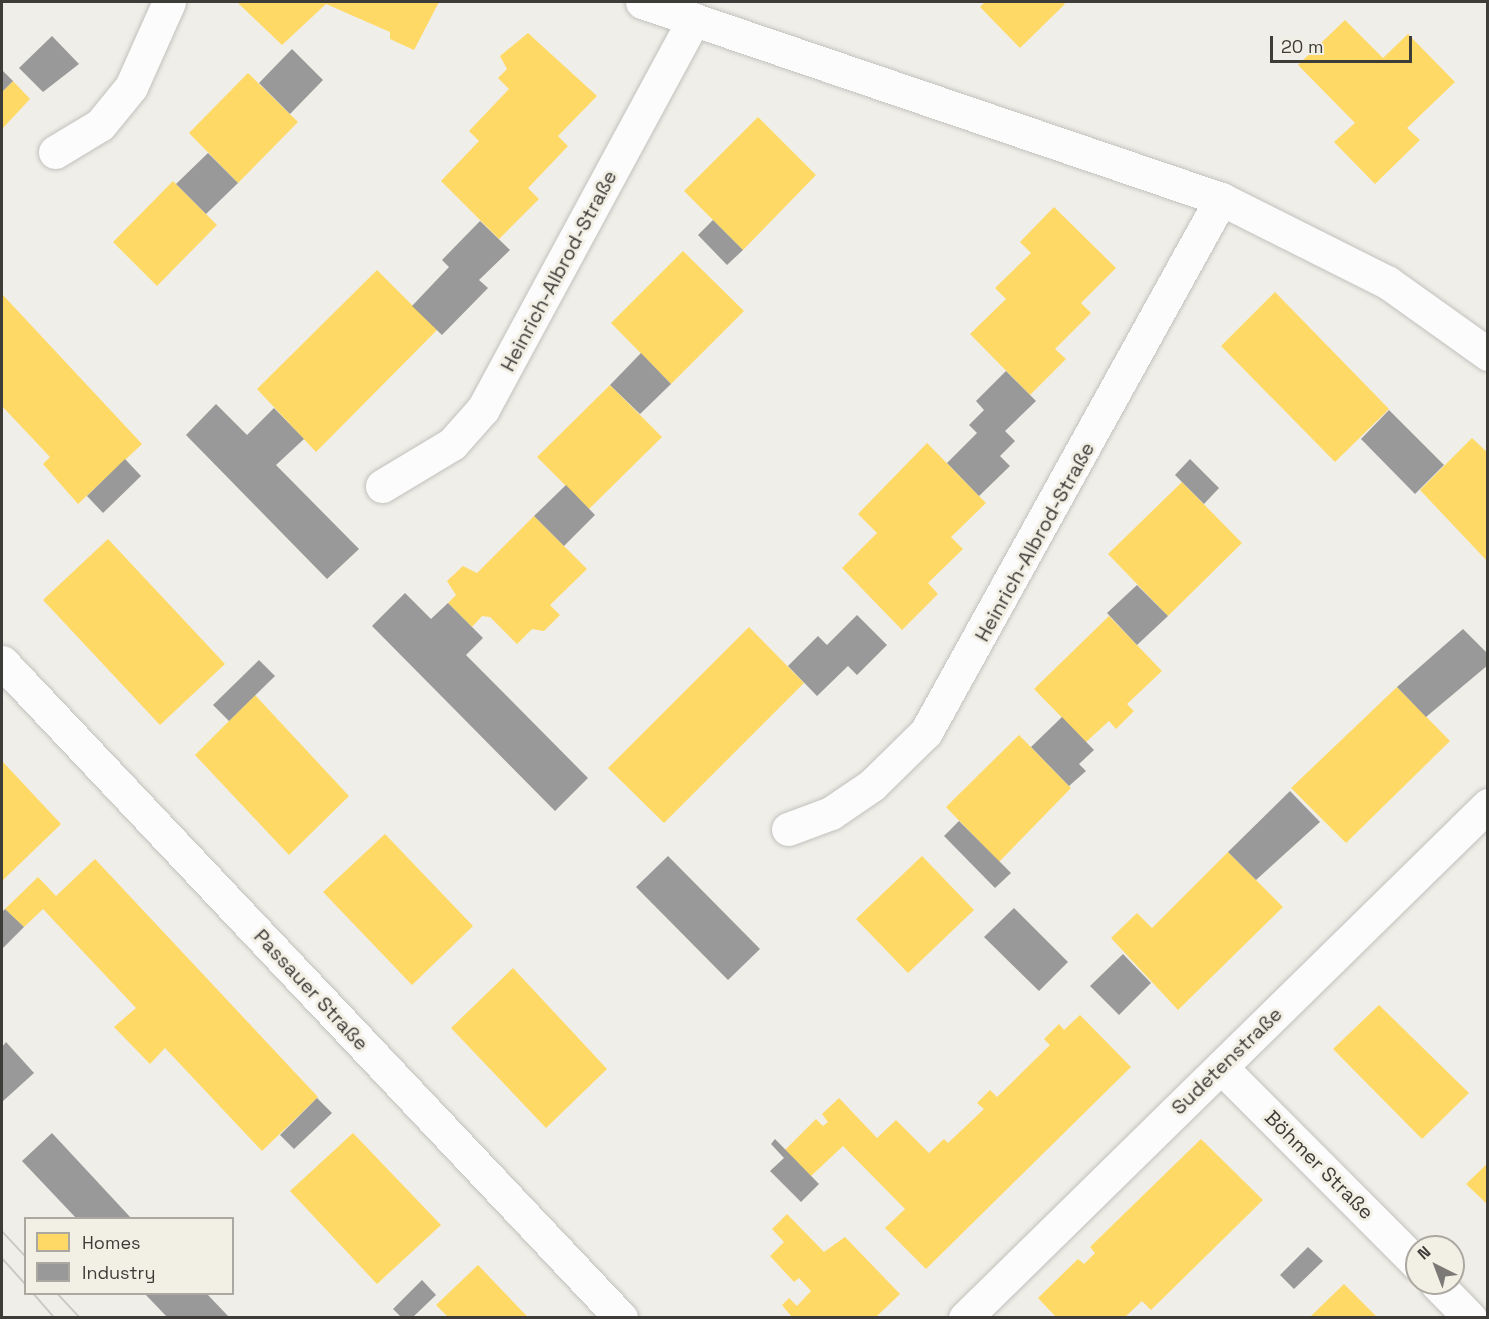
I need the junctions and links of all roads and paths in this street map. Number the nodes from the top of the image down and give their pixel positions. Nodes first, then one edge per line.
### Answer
1 (169, 2) edge
2 (642, 2) edge
3 (694, 19) junction
4 (55, 152) dead end
5 (1221, 199) junction
6 (1488, 354) edge
7 (382, 486) dead end
8 (2, 662) edge
9 (1488, 805) edge
10 (788, 830) dead end
11 (1221, 1067) junction
12 (1405, 1252) edge
13 (1448, 1295) edge
14 (621, 1317) edge
15 (965, 1317) edge
16 (1470, 1317) edge

1 - 4 street
2 - 3 street
3 - 5 street
3 - 7 street, Heinrich-Albrod-Straße
5 - 6 street
5 - 10 street, Heinrich-Albrod-Straße
8 - 14 street, Passauer Straße
9 - 11 street, Sudetenstraße
11 - 12 street, Böhmer Straße
11 - 15 street, Sudetenstraße
13 - 16 street

